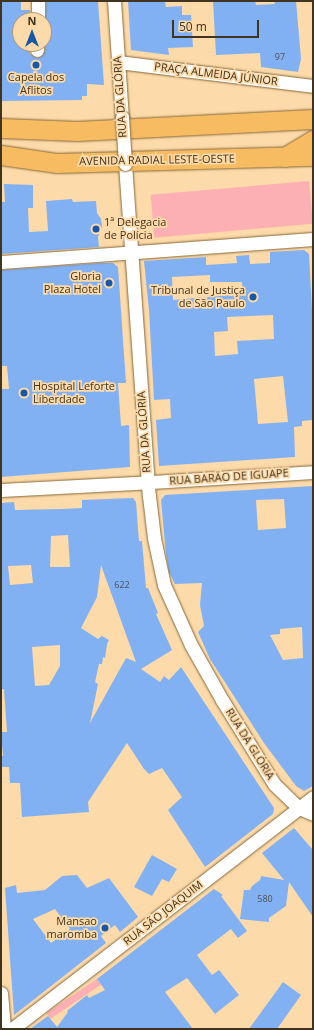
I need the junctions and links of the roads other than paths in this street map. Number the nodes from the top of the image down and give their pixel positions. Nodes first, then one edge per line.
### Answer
1 (38, 1) edge
2 (114, 1) edge
3 (38, 12) edge
4 (118, 62) junction
5 (313, 86) edge
6 (313, 119) edge
7 (1, 128) edge
8 (313, 140) edge
9 (1, 155) edge
10 (313, 156) edge
11 (284, 157) junction
12 (57, 163) junction
13 (1, 169) edge
14 (313, 239) edge
15 (132, 251) junction
16 (1, 262) edge
17 (313, 472) edge
18 (148, 482) junction
19 (1, 490) edge
20 (313, 797) edge
21 (299, 808) junction
22 (313, 814) edge
23 (1, 993) edge
24 (4, 1029) edge
25 (12, 1029) edge

1 - 3 street
2 - 4 street, RUA DA GLÓRIA
4 - 5 street, PRAÇA ALMEIDA JÚNIOR
4 - 15 street, RUA DA GLÓRIA, bridge
6 - 7 highway
8 - 11 highway
9 - 12 highway, AVENIDA RADIAL LESTE-OESTE
10 - 11 highway, AVENIDA RADIAL LESTE-OESTE
11 - 12 highway, AVENIDA RADIAL LESTE-OESTE
12 - 13 highway
14 - 15 street
15 - 16 street
15 - 18 street, RUA DA GLÓRIA
17 - 18 street, RUA BARÃO DE IGUAPE
18 - 19 street, RUA BARÃO DE IGUAPE
18 - 21 street, RUA DA GLÓRIA
20 - 21 street, RUA SÃO JOAQUIM
21 - 22 street, RUA DA GLÓRIA
21 - 25 street, RUA SÃO JOAQUIM
23 - 24 street

